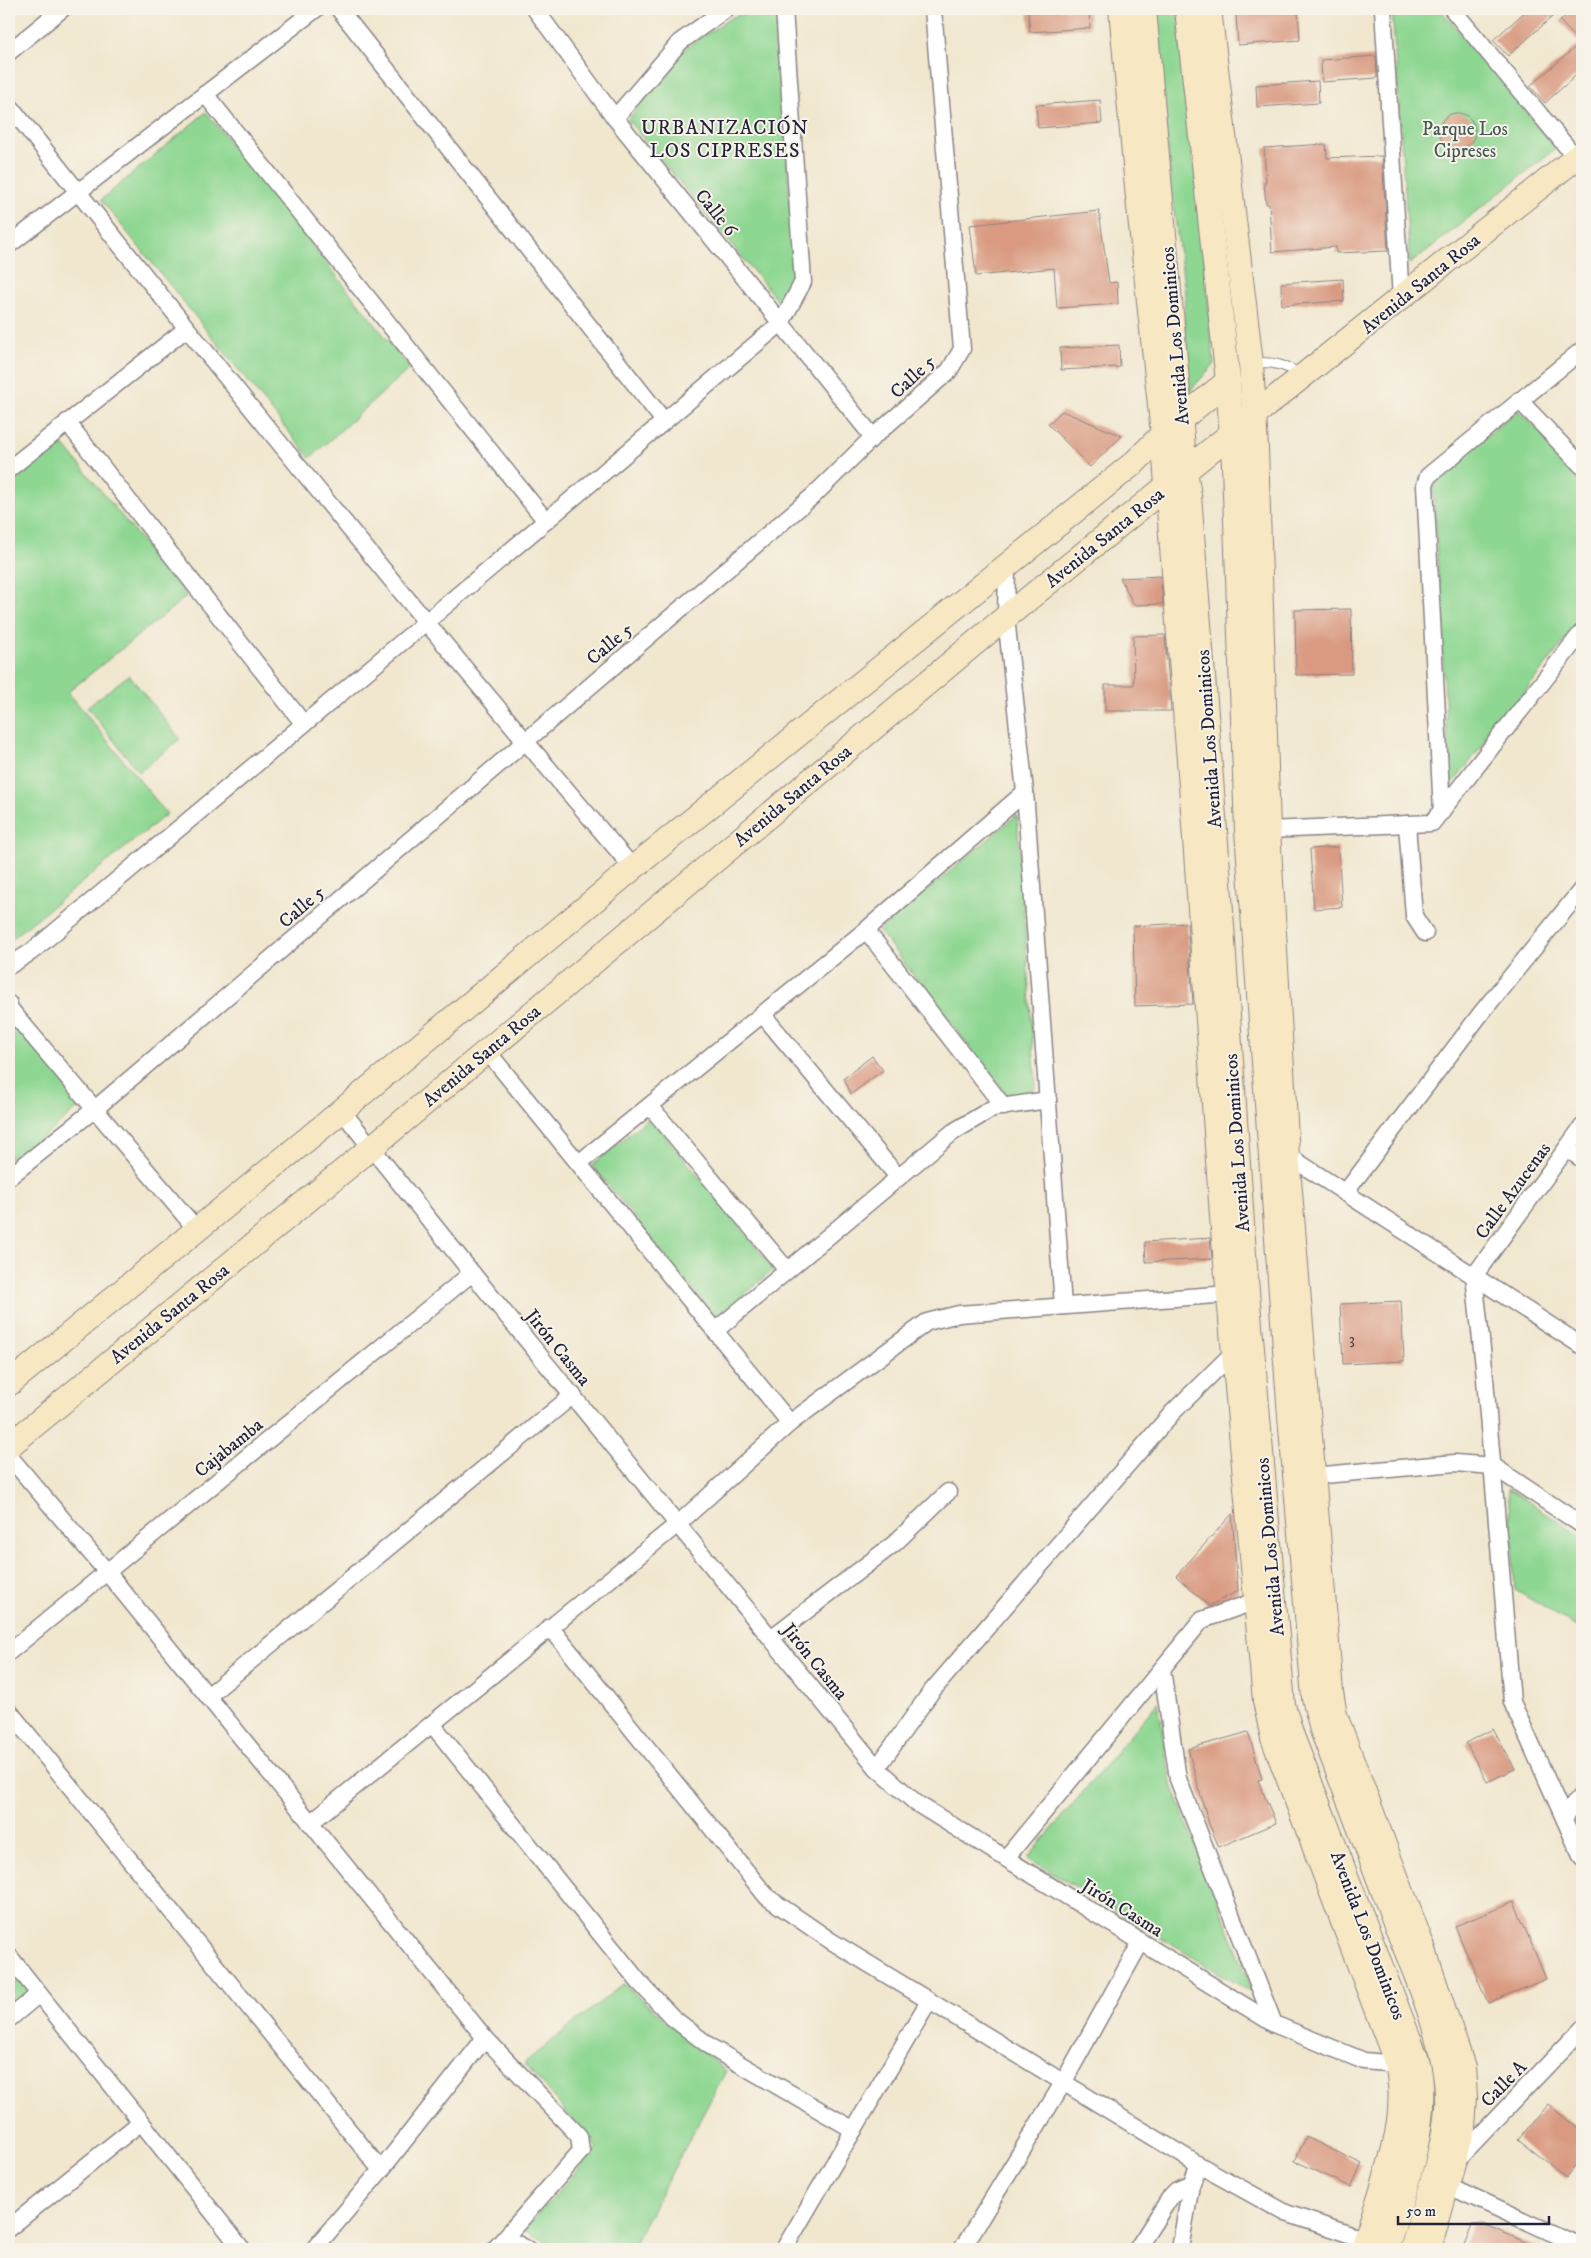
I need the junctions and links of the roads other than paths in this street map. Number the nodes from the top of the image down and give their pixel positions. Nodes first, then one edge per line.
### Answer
1 (62, 9) edge
2 (316, 9) edge
3 (339, 9) edge
4 (535, 9) edge
5 (726, 9) edge
6 (784, 9) edge
7 (932, 9) edge
8 (1121, 9) edge
9 (1144, 9) edge
10 (1187, 9) edge
11 (1209, 9) edge
12 (1383, 9) edge
13 (1452, 9) edge
14 (9, 52) edge
15 (205, 94) junction
16 (9, 105) edge
17 (615, 118) junction
18 (1579, 156) edge
19 (78, 192) junction
20 (9, 245) edge
21 (1401, 298) junction
22 (780, 323) junction
23 (186, 329) junction
24 (1582, 350) edge
25 (1251, 363) junction
26 (1304, 376) junction
27 (1228, 381) junction
28 (1519, 400) junction
29 (1254, 415) junction
30 (1182, 419) junction
31 (664, 421) junction
32 (66, 422) junction
33 (1163, 434) junction
34 (1231, 434) junction
35 (873, 437) junction
36 (1582, 466) edge
37 (9, 469) edge
38 (1185, 471) junction
39 (1167, 486) junction
40 (546, 521) junction
41 (1007, 564) junction
42 (1006, 617) junction
43 (426, 622) junction
44 (1582, 632) edge
45 (303, 723) junction
46 (524, 741) junction
47 (1025, 792) junction
48 (1442, 812) junction
49 (1407, 824) junction
50 (1268, 830) junction
51 (633, 868) junction
52 (1582, 889) edge
53 (866, 930) junction
54 (1425, 933) dead end
55 (9, 966) edge
56 (9, 1004) edge
57 (763, 1014) junction
58 (487, 1051) junction
59 (1048, 1100) junction
60 (650, 1106) junction
61 (1004, 1107) junction
62 (95, 1109) junction
63 (342, 1110) junction
64 (1582, 1127) edge
65 (371, 1148) junction
66 (1567, 1148) junction
67 (1287, 1155) junction
68 (1582, 1159) edge
69 (579, 1163) junction
70 (9, 1177) edge
71 (898, 1177) junction
72 (1345, 1193) junction
73 (197, 1230) junction
74 (1224, 1230) junction
75 (1244, 1268) junction
76 (787, 1270) junction
77 (472, 1273) junction
78 (1474, 1276) junction
79 (1229, 1294) junction
80 (1063, 1306) junction
81 (715, 1331) junction
82 (1582, 1346) edge
83 (1234, 1351) junction
84 (1305, 1375) junction
85 (9, 1384) edge
86 (573, 1395) junction
87 (1290, 1416) junction
88 (790, 1423) junction
89 (9, 1446) edge
90 (9, 1456) edge
91 (1492, 1466) junction
92 (1313, 1476) junction
93 (948, 1492) dead end
94 (679, 1523) junction
95 (1582, 1525) edge
96 (107, 1572) junction
97 (1256, 1601) junction
98 (550, 1627) junction
99 (771, 1638) junction
100 (9, 1652) edge
101 (1162, 1669) junction
102 (208, 1696) junction
103 (9, 1712) edge
104 (432, 1724) junction
105 (877, 1768) junction
106 (1582, 1794) edge
107 (1297, 1800) junction
108 (1565, 1816) junction
109 (310, 1822) junction
110 (1329, 1834) junction
111 (1006, 1858) junction
112 (1582, 1858) edge
113 (1141, 1942) junction
114 (1422, 1945) junction
115 (9, 1956) edge
116 (1422, 1991) junction
117 (39, 1994) junction
118 (930, 2001) junction
119 (9, 2020) edge
120 (1274, 2024) junction
121 (1582, 2029) edge
122 (485, 2038) junction
123 (1397, 2064) junction
124 (1063, 2083) junction
125 (141, 2122) junction
126 (854, 2130) junction
127 (1199, 2165) junction
128 (381, 2170) junction
129 (1450, 2175) junction
130 (1191, 2184) junction
131 (9, 2228) edge
132 (500, 2243) edge
133 (1372, 2246) edge
134 (236, 2247) edge
135 (1582, 2247) edge
136 (314, 2249) edge
137 (527, 2249) edge
138 (784, 2249) edge
139 (962, 2249) edge
140 (1137, 2249) edge
141 (1180, 2249) edge
142 (1412, 2249) edge
143 (1429, 2249) edge

1 - 14 street
2 - 15 street
3 - 31 street
4 - 17 street, Calle 6
5 - 17 street
6 - 22 street
7 - 35 street, Calle 5
8 - 33 main road, Avenida Los Dominicos
9 - 30 main road, Avenida Los Dominicos
10 - 27 main road, Avenida Los Dominicos
11 - 25 main road
12 - 21 street
13 - 18 street
15 - 19 street
15 - 40 street
16 - 19 street
17 - 22 street, Calle 6
18 - 21 main road, Avenida Santa Rosa
19 - 20 street
19 - 23 street
21 - 26 main road, Avenida Santa Rosa
22 - 31 street
22 - 35 street, Calle 6
23 - 32 street
23 - 43 street
24 - 28 street
25 - 26 lane
25 - 29 main road
26 - 29 main road, Avenida Santa Rosa
27 - 30 main road, Avenida Santa Rosa
27 - 34 main road, Avenida Los Dominicos
28 - 36 street
28 - 48 street
29 - 34 main road, Avenida Santa Rosa
29 - 50 main road
30 - 33 main road, Avenida Santa Rosa
30 - 38 main road, Avenida Los Dominicos
31 - 40 street
32 - 37 street
32 - 45 street
33 - 39 main road, Avenida Los Dominicos
33 - 41 main road, Avenida Santa Rosa
34 - 38 main road, Avenida Santa Rosa
34 - 87 main road, Avenida Los Dominicos
35 - 46 street, Calle 5
38 - 39 main road, Avenida Santa Rosa
38 - 75 main road, Avenida Los Dominicos
39 - 42 main road, Avenida Santa Rosa
39 - 74 main road, Avenida Los Dominicos
40 - 43 street
41 - 42 street
41 - 51 main road, Avenida Santa Rosa
42 - 47 street
42 - 58 main road, Avenida Santa Rosa
43 - 45 street
43 - 46 street
44 - 48 street
45 - 55 street
46 - 51 street
46 - 62 street, Calle 5
47 - 53 street
47 - 59 street
48 - 49 street
49 - 50 street
49 - 54 street
50 - 67 main road
51 - 63 main road, Avenida Santa Rosa
52 - 72 street
53 - 57 street
53 - 61 street
56 - 62 street
57 - 60 street
57 - 71 street
58 - 65 main road, Avenida Santa Rosa
58 - 69 street
59 - 61 street
59 - 80 street
60 - 69 street
60 - 76 street
61 - 71 street
62 - 70 street, Calle 5
62 - 73 street
63 - 65 street, Jirón Casma
63 - 73 main road, Avenida Santa Rosa
64 - 66 street, Calle Azucenas
65 - 77 street, Jirón Casma
65 - 89 main road, Avenida Santa Rosa
66 - 68 street
66 - 78 street, Calle Azucenas
67 - 72 street
67 - 84 main road
69 - 81 street
71 - 76 street
72 - 78 street
73 - 85 main road, Avenida Santa Rosa
74 - 75 main road
74 - 79 main road, Avenida Los Dominicos
75 - 110 main road, Avenida Los Dominicos
76 - 81 street
77 - 86 street, Jirón Casma
77 - 96 street, Cajabamba
78 - 82 street
78 - 91 street
79 - 80 street
79 - 83 main road, Avenida Los Dominicos
80 - 88 street
81 - 88 street
83 - 97 main road, Avenida Los Dominicos
83 - 105 street
84 - 87 main road
84 - 92 main road
86 - 94 street, Jirón Casma
86 - 102 street
87 - 116 main road, Avenida Los Dominicos
88 - 94 street
90 - 96 street
91 - 92 street
91 - 95 street
91 - 108 street
92 - 114 main road
93 - 99 street
94 - 98 street
94 - 99 street, Jirón Casma
96 - 100 street, Cajabamba
96 - 102 street
97 - 101 street
97 - 107 main road, Avenida Los Dominicos
98 - 104 street
98 - 118 street
99 - 105 street, Jirón Casma
101 - 111 street
101 - 120 street
102 - 109 street
103 - 128 street
104 - 109 street
104 - 126 street
105 - 111 street, Jirón Casma
106 - 108 street
107 - 110 main road
107 - 123 main road, Avenida Los Dominicos
108 - 112 street
109 - 122 street
110 - 133 main road, Avenida Los Dominicos
111 - 113 street, Jirón Casma
113 - 120 street, Jirón Casma
113 - 124 street
114 - 116 main road
114 - 129 main road
115 - 117 street
116 - 142 main road, Avenida Los Dominicos
117 - 119 street
117 - 125 street
118 - 124 street
118 - 126 street
120 - 123 street, Jirón Casma
121 - 129 street, Calle A
122 - 128 street
122 - 132 street
123 - 133 main road, Avenida Los Dominicos
124 - 127 street
124 - 139 street
125 - 131 street
125 - 134 street
126 - 138 street
127 - 130 street
127 - 133 street
128 - 136 street
129 - 135 street
129 - 143 main road
130 - 140 street
130 - 141 street
132 - 137 street

